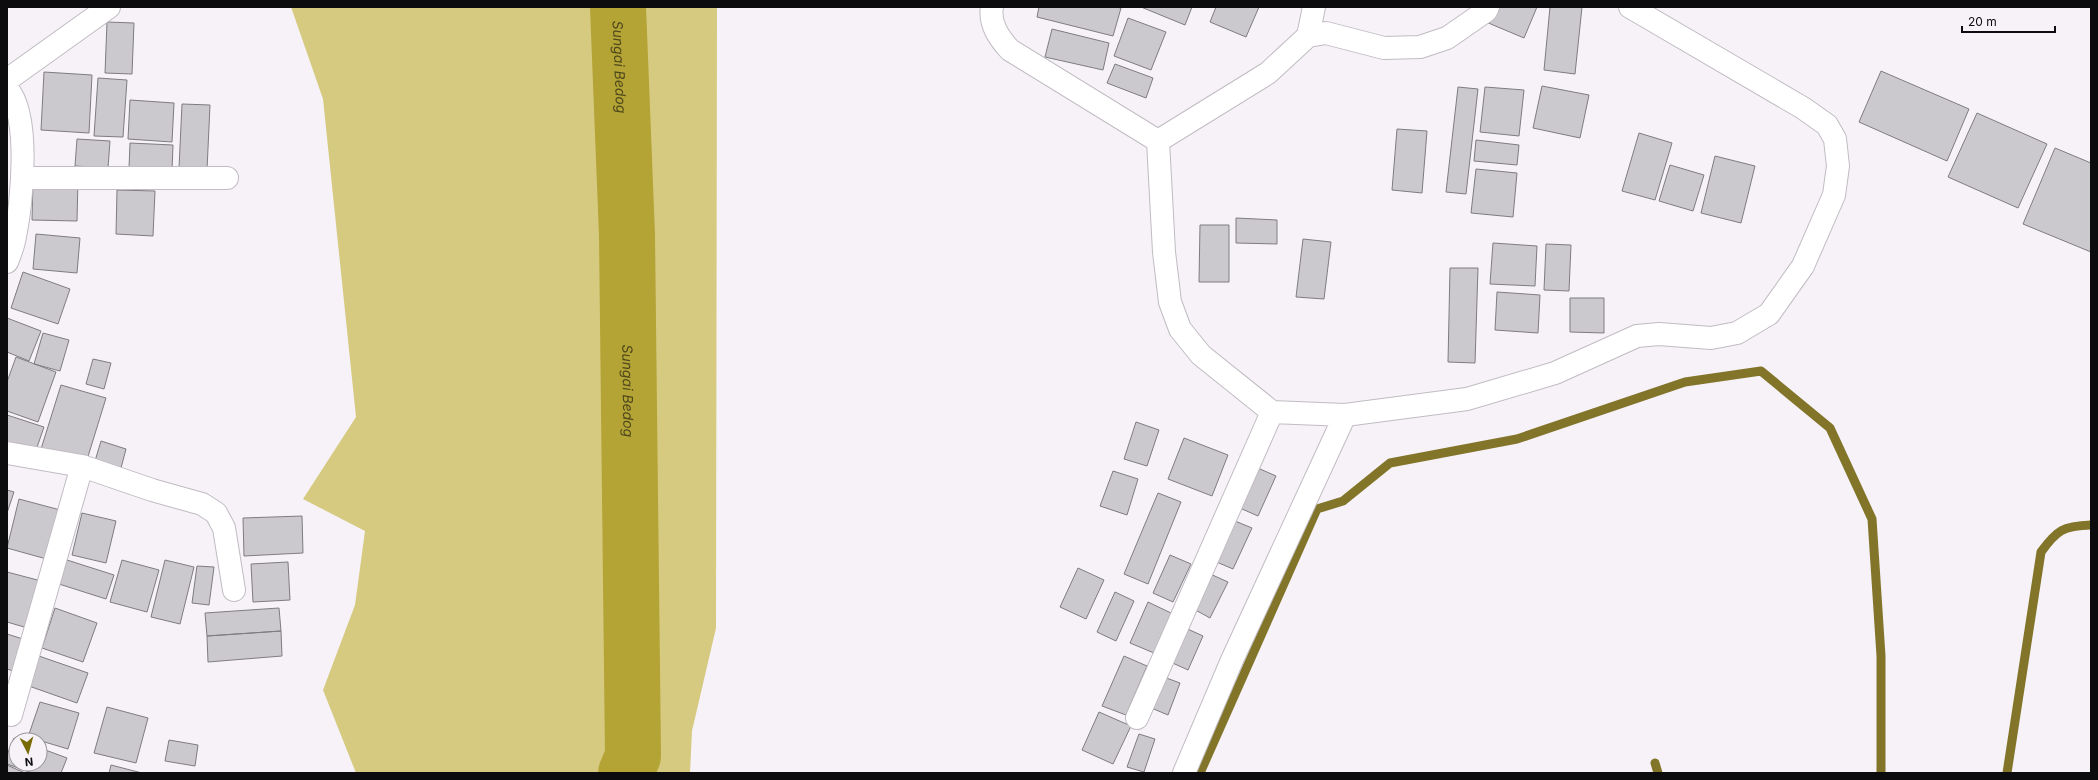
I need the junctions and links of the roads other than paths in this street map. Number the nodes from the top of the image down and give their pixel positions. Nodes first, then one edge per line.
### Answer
1 (109, 7) edge
2 (992, 7) edge
3 (1314, 7) edge
4 (1488, 7) edge
5 (1630, 7) edge
6 (1308, 36) junction
7 (7, 80) edge
8 (7, 89) edge
9 (1158, 141) junction
10 (22, 178) junction
11 (227, 178) dead end
12 (7, 262) edge
13 (1272, 412) junction
14 (1345, 415) junction
15 (7, 453) edge
16 (82, 466) junction
17 (234, 590) dead end
18 (11, 715) dead end
19 (1137, 718) dead end
20 (1184, 773) edge

1 - 7 street
2 - 9 street
3 - 6 street
4 - 6 street
5 - 14 street
6 - 9 street
8 - 10 street
9 - 13 street
10 - 11 street
10 - 12 street
13 - 14 street
13 - 19 street
14 - 20 street
15 - 16 street
16 - 17 street
16 - 18 street

